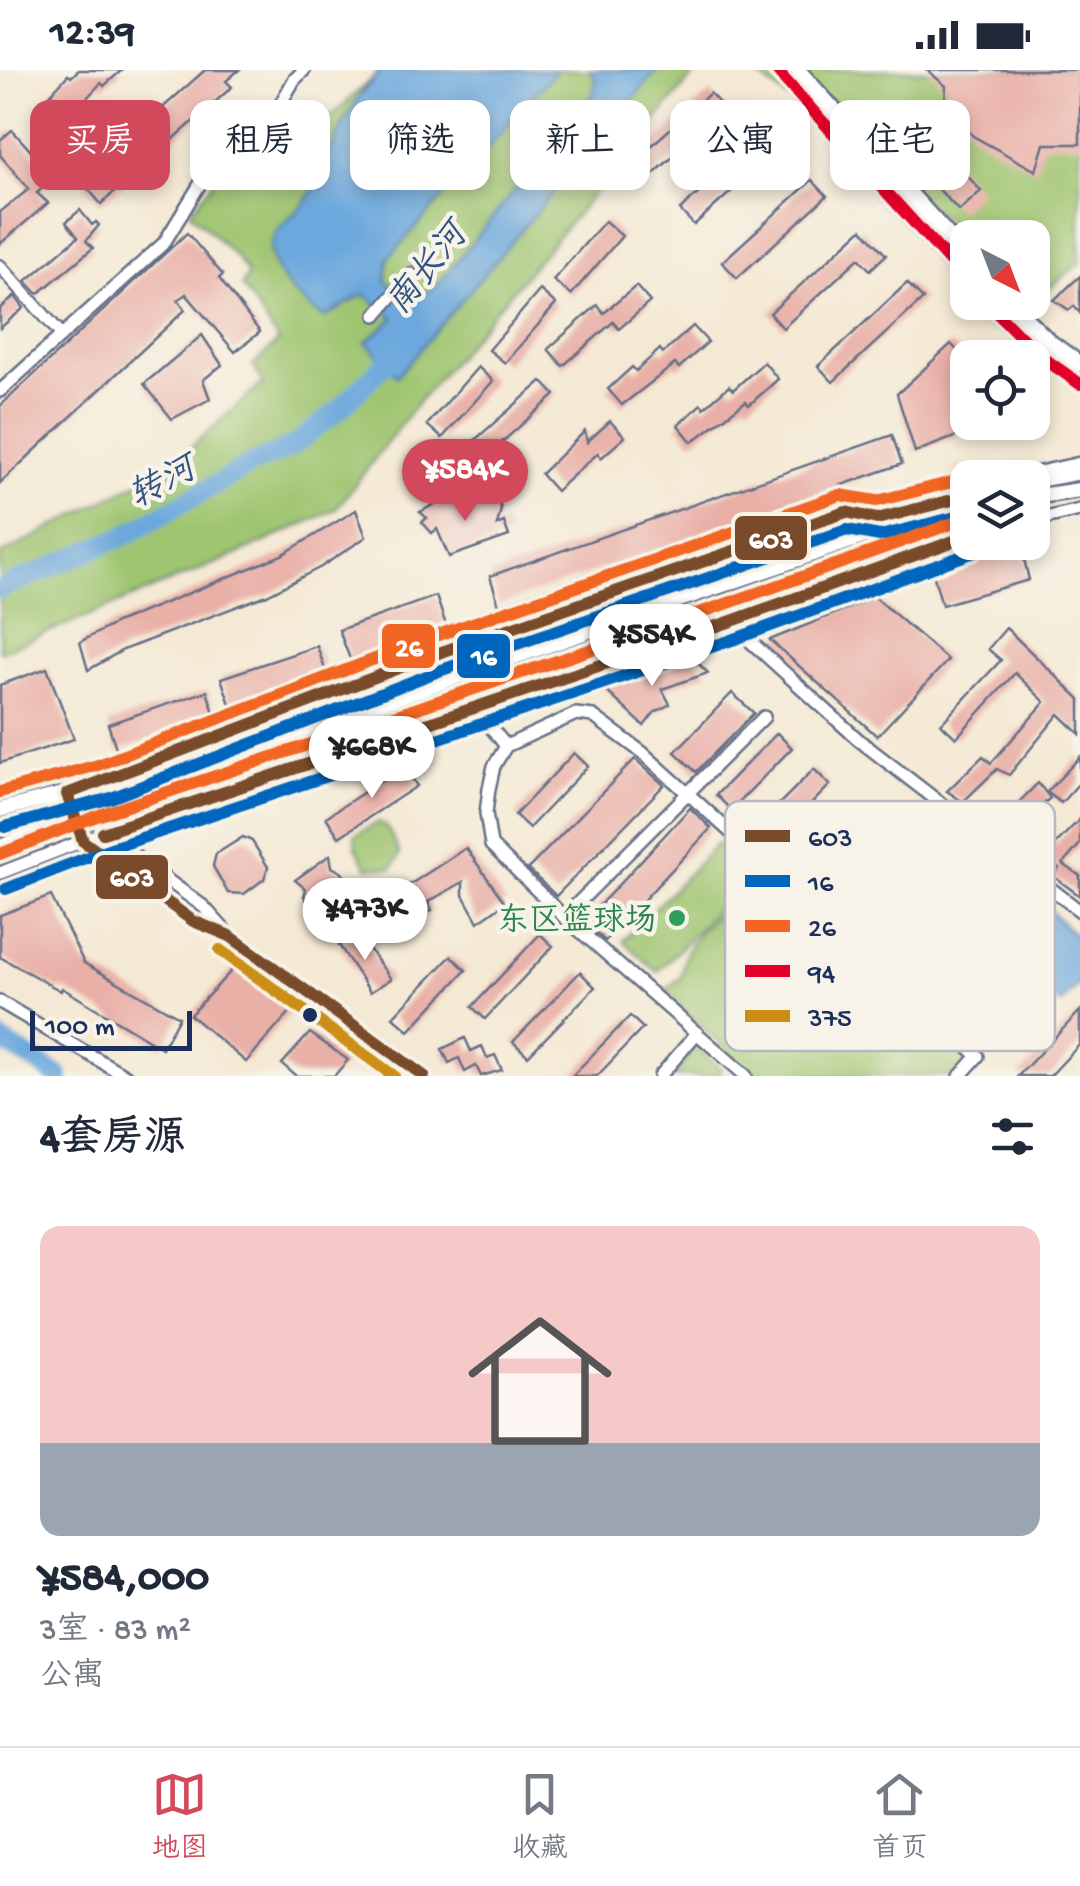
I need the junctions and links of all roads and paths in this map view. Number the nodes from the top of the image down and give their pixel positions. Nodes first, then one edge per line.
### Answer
1 (776, 70) edge
2 (798, 70) edge
3 (294, 73) edge
4 (950, 237) edge
5 (950, 263) edge
6 (0, 266) edge
7 (411, 274) dead end
8 (376, 314) dead end
9 (1004, 320) edge
10 (1027, 320) edge
11 (60, 334) junction
12 (1080, 364) edge
13 (1080, 384) edge
14 (0, 391) edge
15 (1080, 463) edge
16 (1050, 470) edge
17 (1080, 472) edge
18 (1050, 478) edge
19 (1080, 490) edge
20 (950, 491) edge
21 (1050, 494) edge
22 (950, 501) edge
23 (1080, 510) edge
24 (846, 512) junction
25 (950, 514) edge
26 (1050, 517) edge
27 (877, 519) junction
28 (950, 542) edge
29 (729, 622) junction
30 (474, 706) junction
31 (764, 716) dead end
32 (506, 746) junction
33 (178, 753) junction
34 (87, 788) junction
35 (688, 793) junction
36 (67, 794) junction
37 (937, 801) edge
38 (0, 810) edge
39 (95, 811) junction
40 (76, 818) junction
41 (725, 826) edge
42 (103, 833) junction
43 (83, 841) junction
44 (0, 846) edge
45 (0, 873) edge
46 (1055, 892) edge
47 (1080, 911) edge
48 (564, 917) junction
49 (230, 936) junction
50 (0, 1002) edge
51 (696, 1033) junction
52 (973, 1051) edge
53 (737, 1073) edge
54 (126, 1076) edge
55 (424, 1076) edge
56 (660, 1076) edge
57 (960, 1076) edge

1 - 5 main road
2 - 4 main road
3 - 11 street
6 - 11 street
7 - 8 street
9 - 13 main road
10 - 12 main road
11 - 14 street
15 - 16 street
17 - 18 main road
19 - 21 main road
20 - 24 street
22 - 27 main road
23 - 26 street
24 - 27 street
24 - 33 street
25 - 39 main road
27 - 33 main road
28 - 29 street
29 - 30 street
29 - 37 street
30 - 32 street
30 - 42 street
31 - 35 street
32 - 35 street
32 - 48 street
33 - 34 main road
34 - 36 main road
34 - 39 street
35 - 41 street
35 - 48 street
36 - 38 main road
36 - 40 street
39 - 40 main road
39 - 42 street
40 - 43 street
40 - 44 main road
42 - 43 street
42 - 49 street
43 - 45 street
43 - 49 street
46 - 47 street
48 - 51 street
49 - 55 street
50 - 54 street
51 - 53 street
51 - 56 street
52 - 57 street

